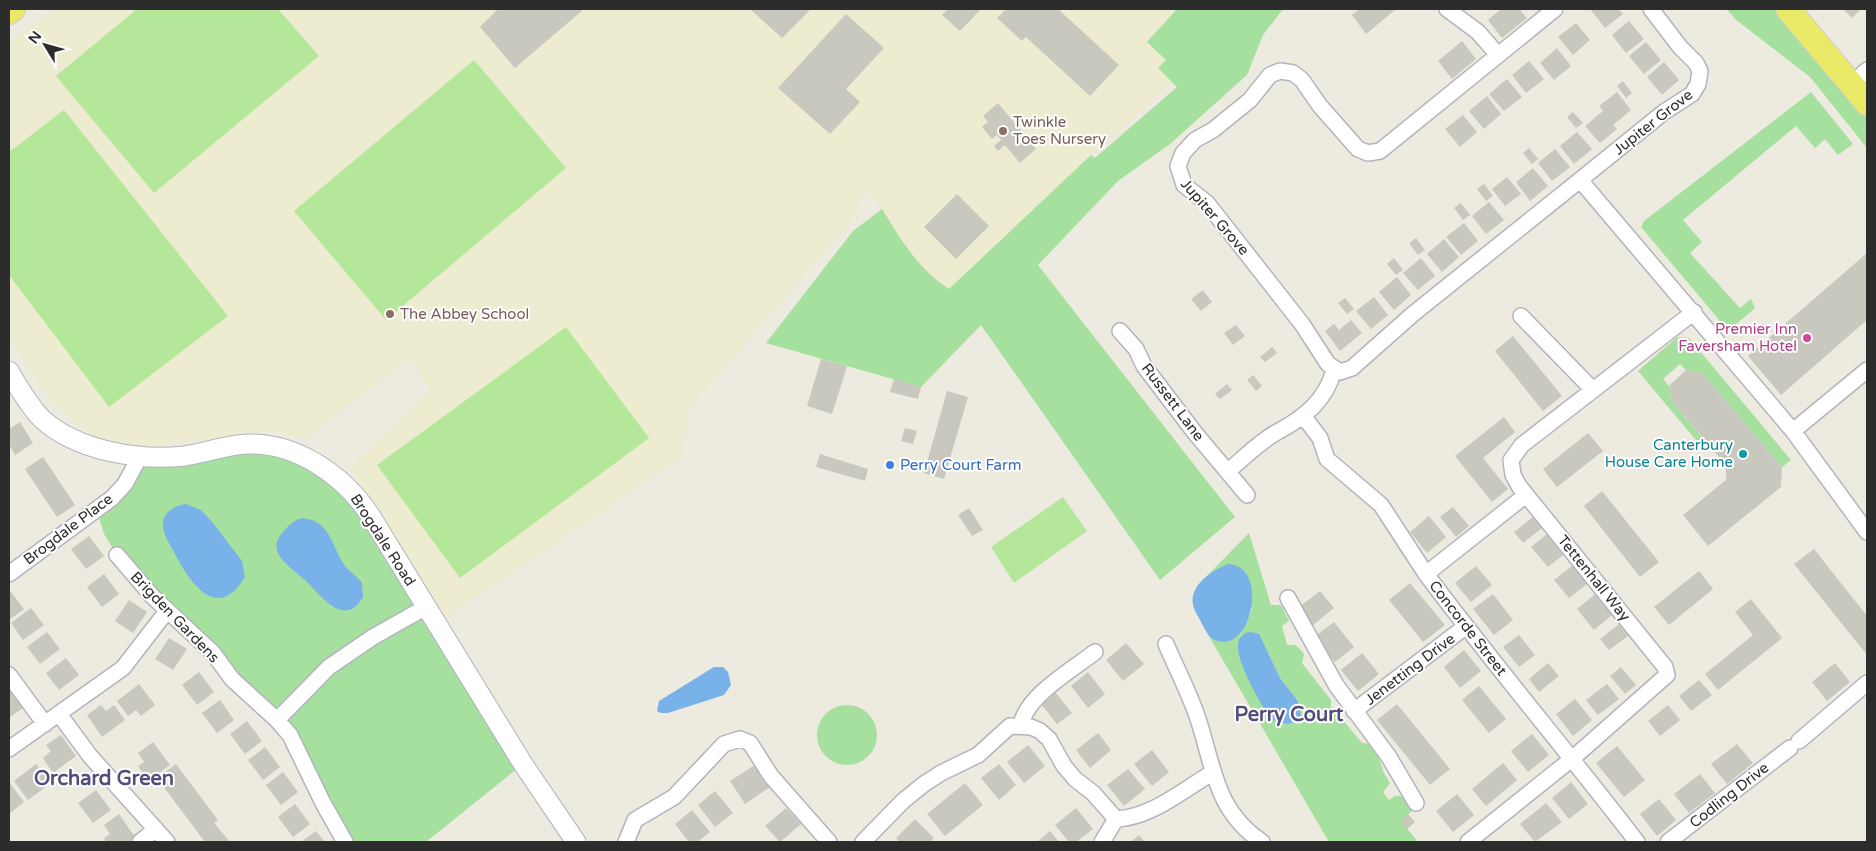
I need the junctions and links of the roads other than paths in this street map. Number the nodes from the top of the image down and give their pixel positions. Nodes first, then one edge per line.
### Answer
1 (13, 9) edge
2 (1447, 9) edge
3 (1555, 9) edge
4 (1651, 9) edge
5 (1788, 9) edge
6 (9, 12) edge
7 (1498, 55) junction
8 (1859, 78) edge
9 (1867, 103) edge
10 (1580, 180) junction
11 (1694, 312) junction
12 (1521, 316) dead end
13 (1120, 331) dead end
14 (1334, 370) junction
15 (1867, 370) edge
16 (9, 371) edge
17 (1593, 390) junction
18 (1304, 417) junction
19 (1793, 431) junction
20 (140, 456) junction
21 (1228, 471) junction
22 (1247, 495) dead end
23 (1526, 495) junction
24 (1867, 532) edge
25 (117, 555) dead end
26 (9, 574) edge
27 (1426, 574) junction
28 (1288, 598) dead end
29 (426, 607) junction
30 (167, 611) junction
31 (1465, 627) junction
32 (1166, 644) dead end
33 (1095, 652) dead end
34 (9, 676) edge
35 (1867, 683) edge
36 (1354, 711) junction
37 (59, 714) junction
38 (277, 720) junction
39 (45, 724) junction
40 (1021, 725) junction
41 (9, 749) edge
42 (1573, 758) junction
43 (1212, 773) junction
44 (1416, 803) dead end
45 (1116, 819) junction
46 (156, 829) junction
47 (140, 842) edge
48 (167, 842) edge
49 (345, 842) edge
50 (576, 842) edge
51 (626, 842) edge
52 (829, 842) edge
53 (863, 842) edge
54 (1102, 842) edge
55 (1262, 842) edge
56 (1468, 842) edge
57 (1637, 842) edge
58 (1668, 842) edge

1 - 6 main road
2 - 7 street
3 - 7 street, Jupiter Grove
4 - 10 street, Jupiter Grove
5 - 8 main road
7 - 14 street, Jupiter Grove
8 - 9 main road
10 - 11 street
10 - 14 street, Jupiter Grove
11 - 17 street, Tettenhall Way
11 - 19 street
12 - 17 street
13 - 21 street, Russett Lane
14 - 18 street
15 - 19 street
16 - 20 street, Brogdale Road
17 - 23 street, Tettenhall Way
18 - 21 street
18 - 27 street
19 - 24 street
20 - 26 street, Brogdale Place
20 - 29 street, Brogdale Road
21 - 22 street, Russett Lane
23 - 27 street, Concorde Street
23 - 42 street, Tettenhall Way
25 - 30 street, Brigden Gardens
27 - 31 street, Concorde Street
28 - 36 street, Jenetting Drive
29 - 38 street
29 - 50 street, Brogdale Road
30 - 37 street
30 - 38 street, Brigden Gardens
31 - 36 street, Jenetting Drive
31 - 42 street, Concorde Street
32 - 43 street
33 - 40 street
34 - 39 street
35 - 58 street, Codling Drive
36 - 44 street, Jenetting Drive
37 - 39 street
37 - 46 street
38 - 49 street, Brigden Gardens
39 - 41 street
40 - 45 street
40 - 53 street
42 - 56 street, Tettenhall Way
42 - 57 street
43 - 45 street
43 - 55 street
45 - 54 street
46 - 47 street
46 - 48 street
51 - 52 street

